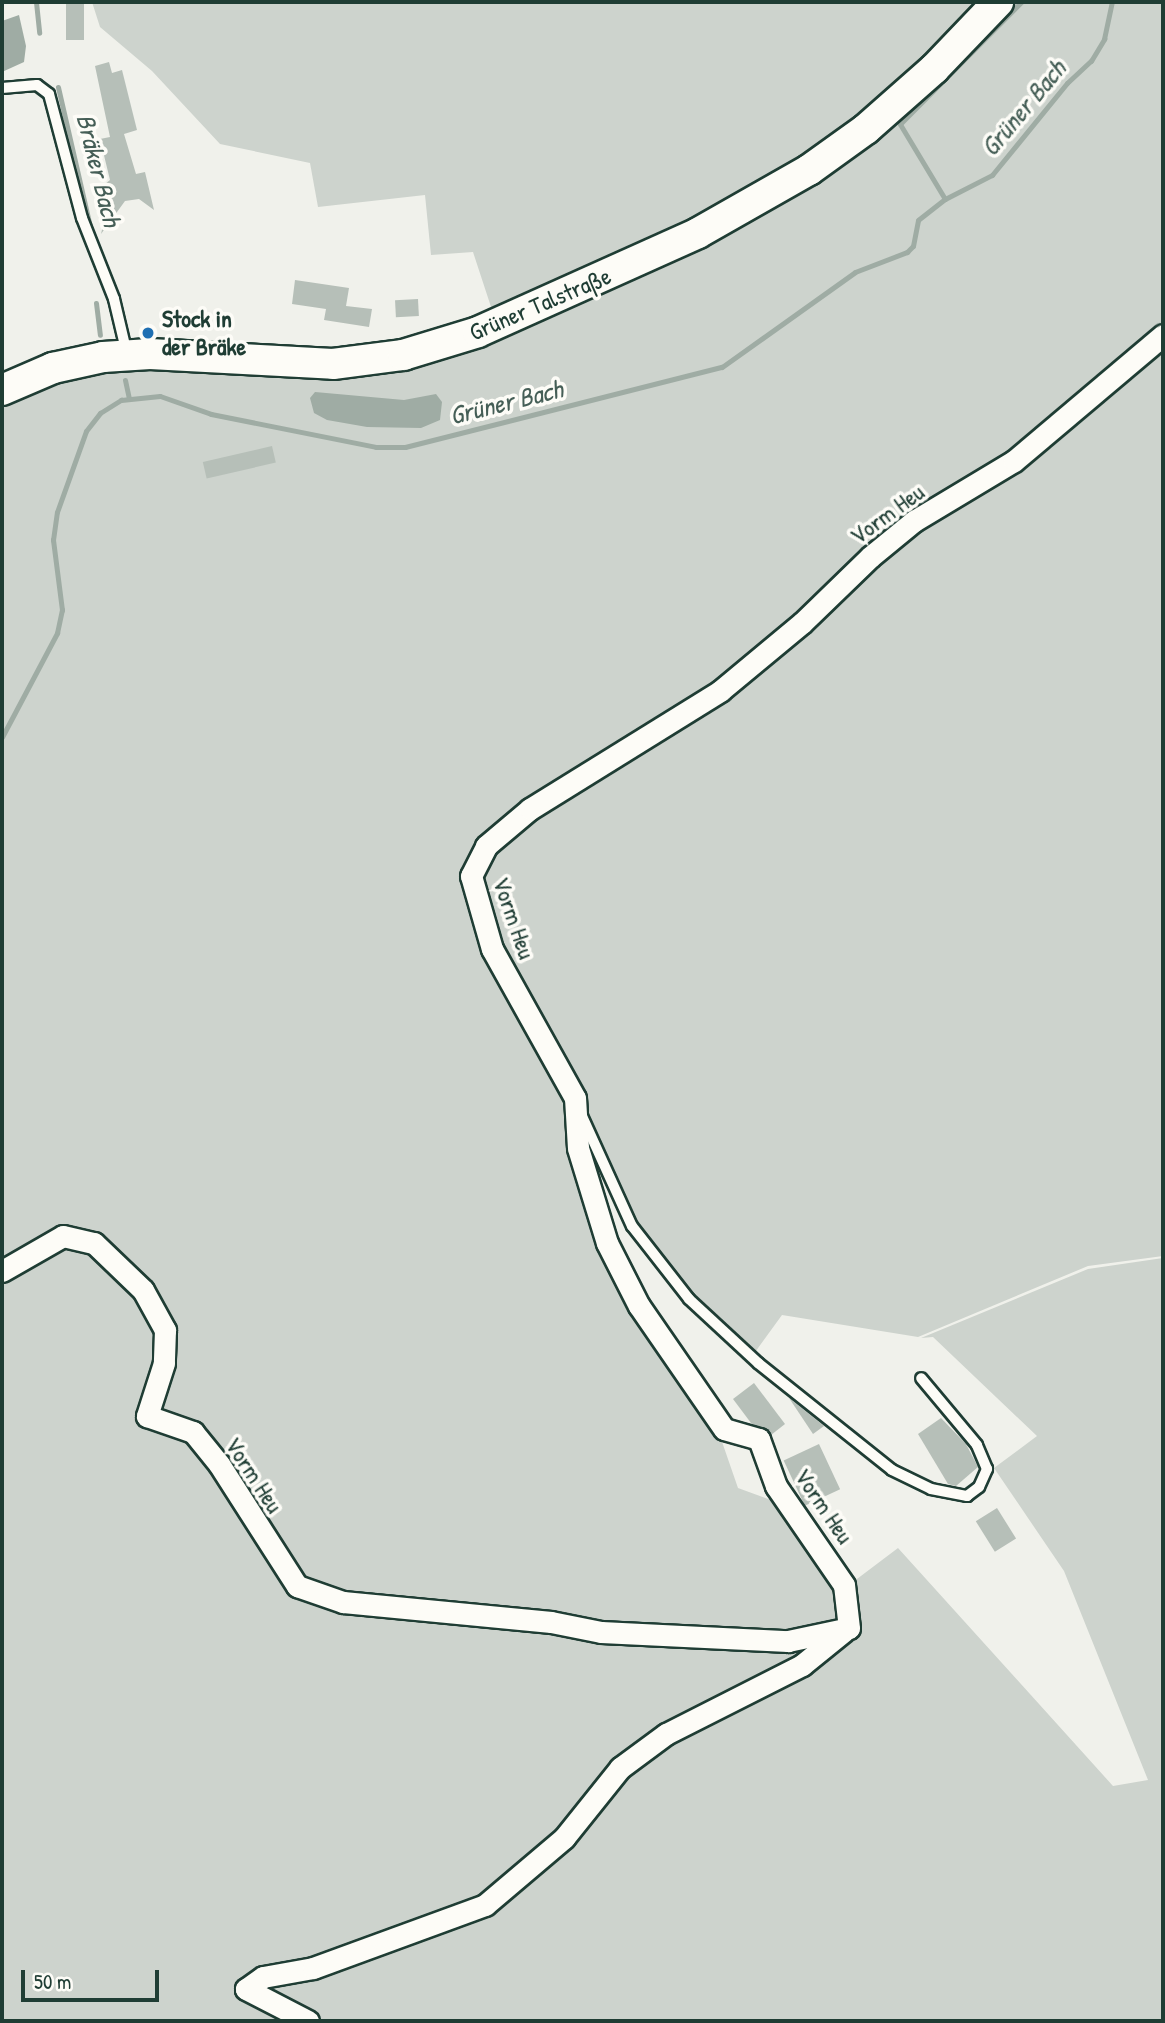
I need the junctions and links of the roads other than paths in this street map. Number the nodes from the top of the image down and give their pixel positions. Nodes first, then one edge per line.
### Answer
1 (998, 2) edge
2 (2, 88) edge
3 (1163, 335) edge
4 (127, 354) junction
5 (2, 390) edge
6 (575, 1098) junction
7 (2, 1271) edge
8 (921, 1378) dead end
9 (849, 1628) junction
10 (308, 2021) edge

1 - 4 main road, Grüner Talstraße
2 - 4 lane
3 - 6 street, Vorm Heu
4 - 5 main road, Grüner Talstraße
6 - 8 lane
6 - 9 street, Vorm Heu
7 - 9 street, Vorm Heu
9 - 10 street

